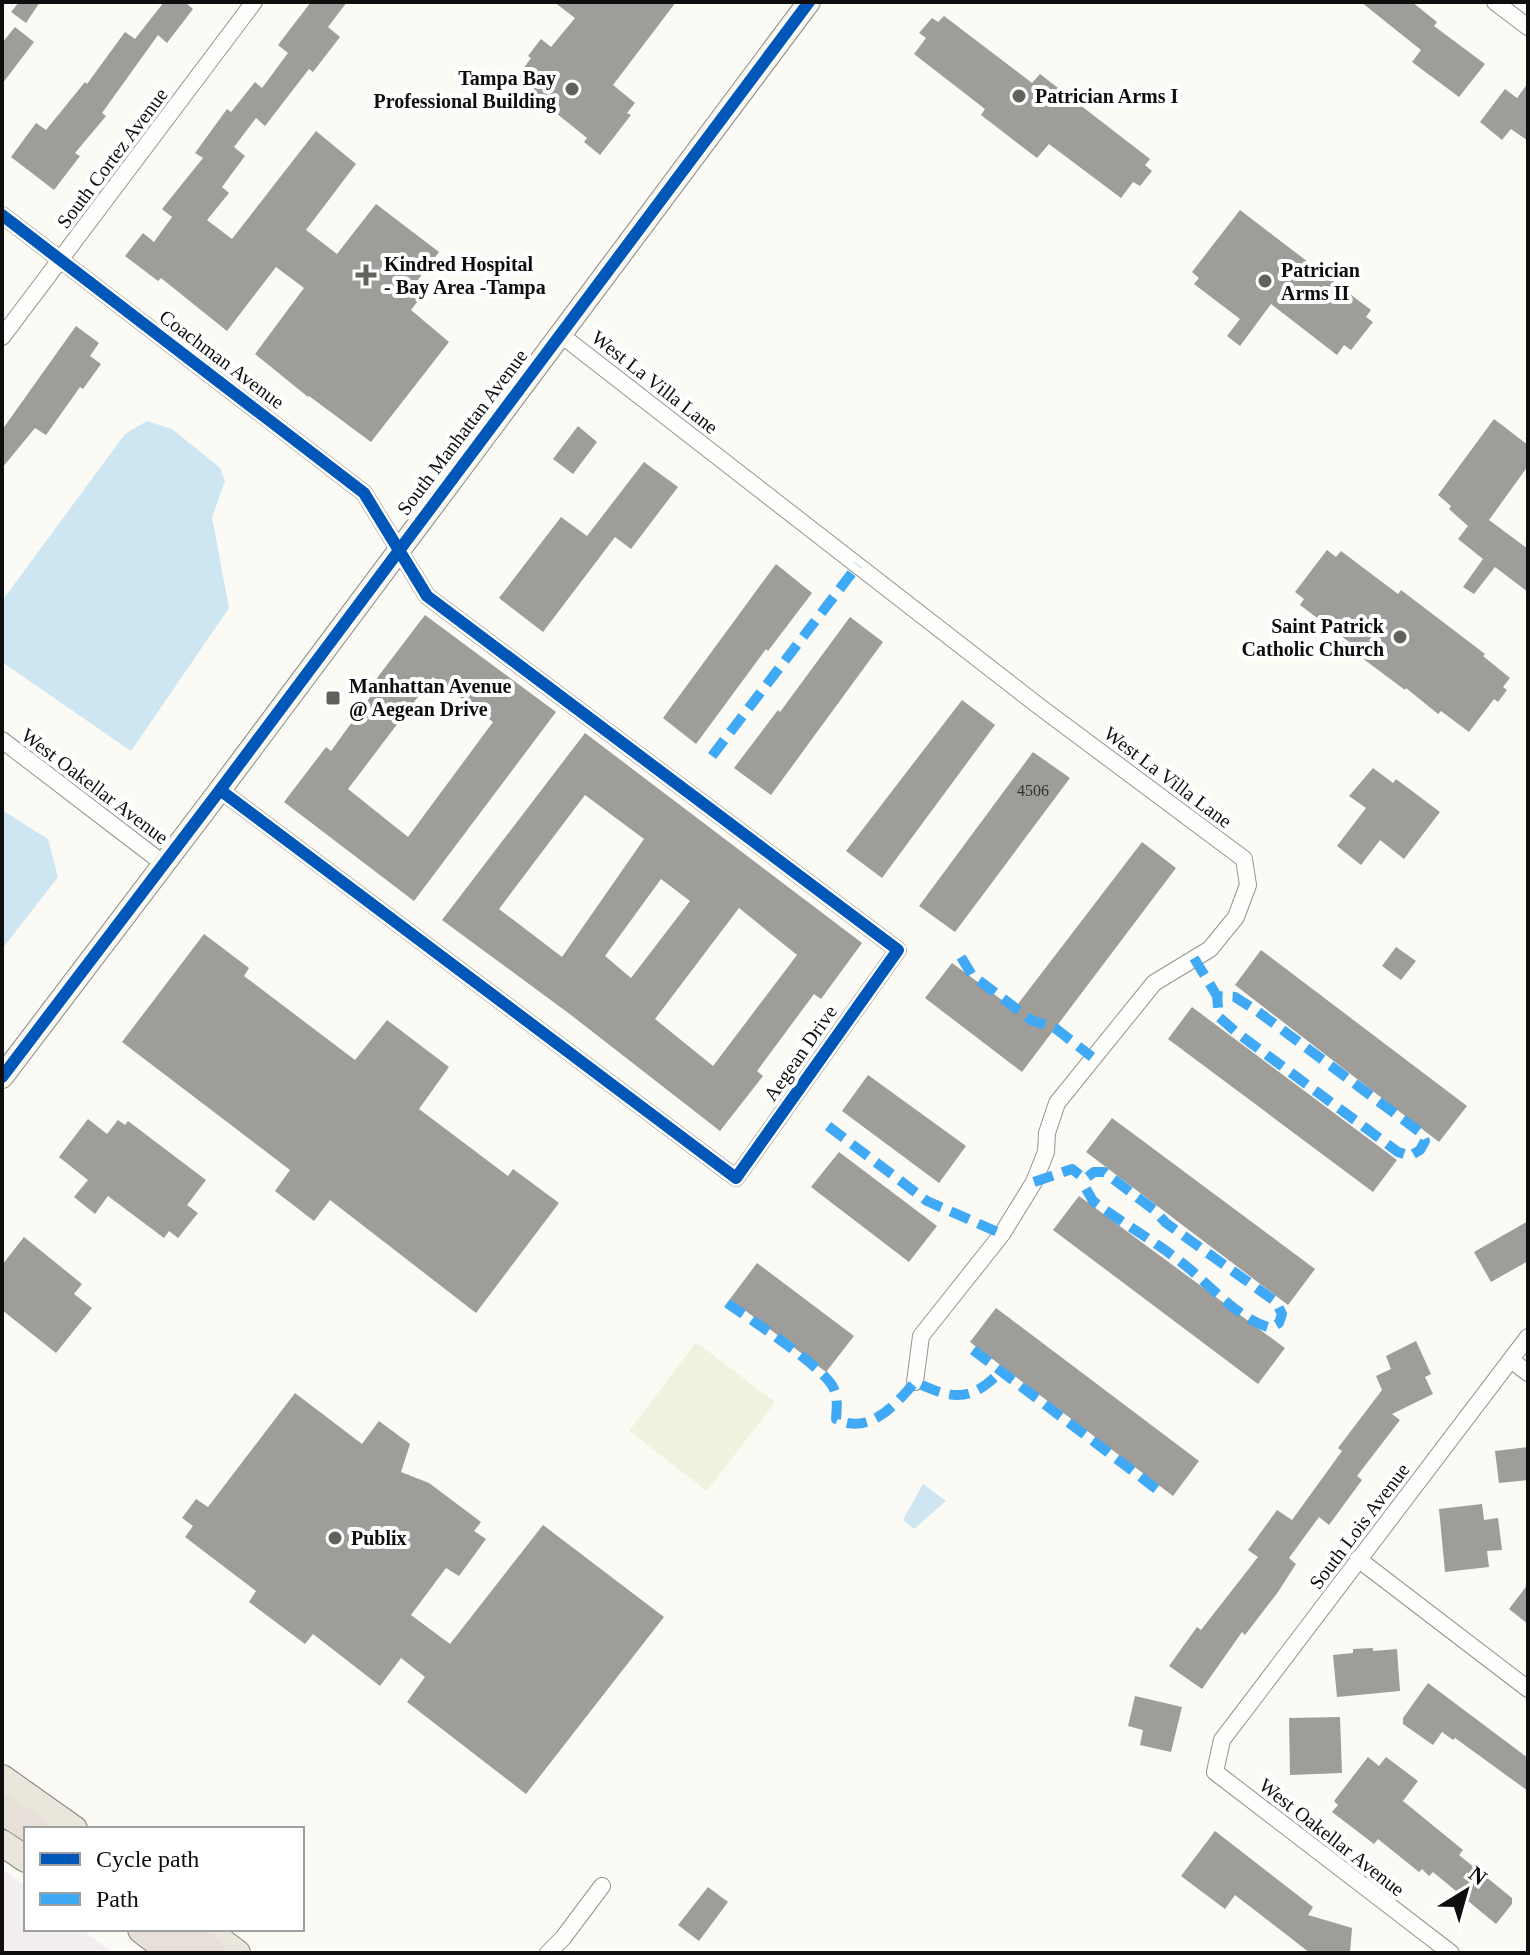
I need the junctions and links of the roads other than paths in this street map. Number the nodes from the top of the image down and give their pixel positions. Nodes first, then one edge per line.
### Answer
1 (254, 2) edge
2 (809, 2) edge
3 (1495, 2) edge
4 (1528, 27) edge
5 (2, 215) edge
6 (60, 260) junction
7 (561, 335) junction
8 (2, 337) edge
9 (399, 550) junction
10 (2, 740) edge
11 (220, 790) junction
12 (164, 864) junction
13 (2, 1077) edge
14 (1528, 1337) edge
15 (1511, 1360) junction
16 (1528, 1373) edge
17 (915, 1382) dead end
18 (1358, 1559) junction
19 (1528, 1689) edge
20 (1222, 1740) joint
21 (2, 1778) edge
22 (2, 1792) edge
23 (2, 1809) edge
24 (30, 1827) edge
25 (52, 1827) edge
26 (71, 1827) edge
27 (2, 1833) edge
28 (2, 1843) edge
29 (24, 1848) edge
30 (24, 1858) edge
31 (602, 1886) dead end
32 (181, 1931) edge
33 (208, 1931) edge
34 (140, 1937) edge
35 (175, 1953) edge
36 (210, 1953) edge
37 (237, 1953) edge
38 (548, 1953) edge
39 (1451, 1953) edge

1 - 6 street, South Cortez Avenue
2 - 7 main road, South Manhattan Avenue
3 - 4 street
5 - 6 street, Coachman Avenue
6 - 8 street, South Cortez Avenue
6 - 9 street, Coachman Avenue
7 - 9 main road, South Manhattan Avenue
7 - 17 street, West La Villa Lane
9 - 11 main road, South Manhattan Avenue
9 - 11 street, Aegean Drive
10 - 12 street, West Oakellar Avenue
11 - 12 main road, South Manhattan Avenue
12 - 13 main road, South Manhattan Avenue
14 - 15 street, South Lois Avenue
15 - 16 street
15 - 18 street, South Lois Avenue
18 - 19 street
18 - 20 street, South Lois Avenue
20 - 39 street, West Oakellar Avenue
21 - 26 main road
22 - 25 main road
23 - 24 highway
27 - 29 highway
28 - 30 main road
31 - 38 street
32 - 36 highway
33 - 37 main road
34 - 35 highway

